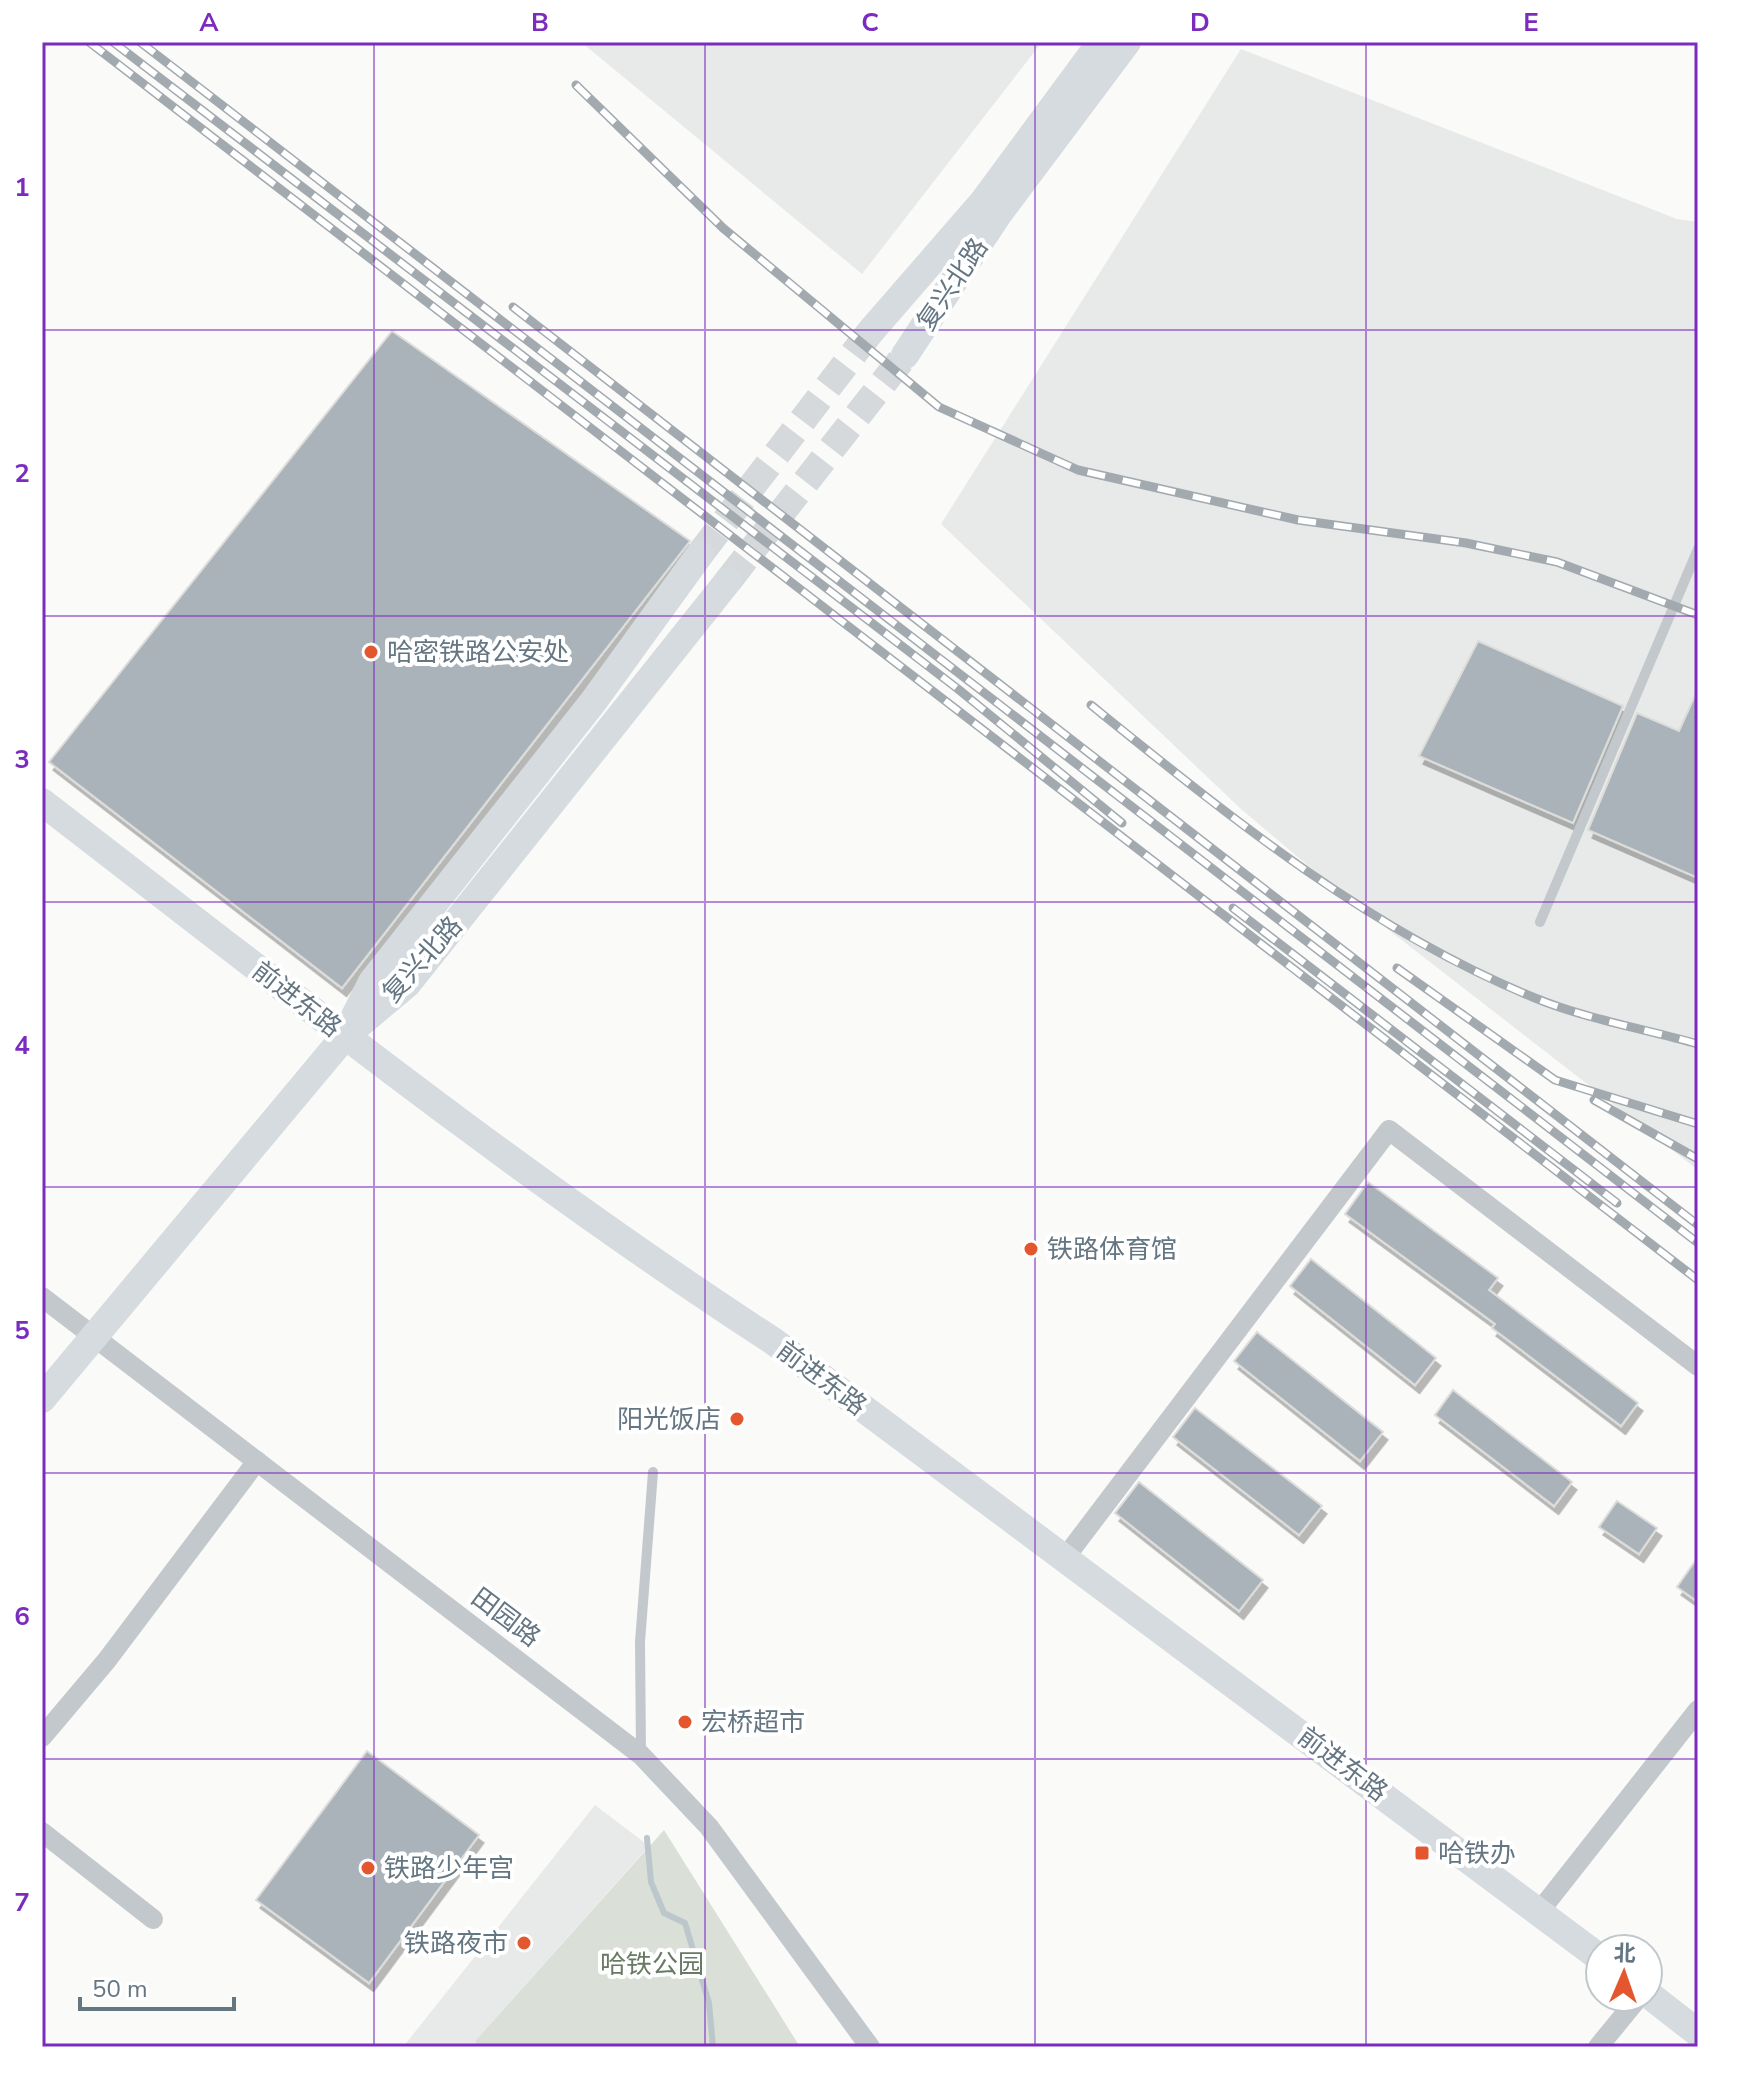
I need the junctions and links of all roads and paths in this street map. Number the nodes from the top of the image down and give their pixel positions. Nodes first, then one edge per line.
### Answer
1 (1101, 42) edge
2 (1127, 42) edge
3 (871, 331) tunnel mouth
4 (905, 355) tunnel mouth
5 (1698, 549) edge
6 (700, 554) tunnel mouth
7 (728, 581) tunnel mouth
8 (42, 802) edge
9 (1540, 922) dead end
10 (345, 1036) junction
11 (42, 1297) edge
12 (93, 1337) junction
13 (1698, 1366) edge
14 (42, 1399) edge
15 (257, 1461) junction
16 (653, 1472) dead end
17 (1064, 1559) junction
18 (1698, 1710) edge
19 (42, 1737) edge
20 (641, 1755) junction
21 (42, 1832) edge
22 (1539, 1912) junction
23 (153, 1919) dead end
24 (1584, 1946) edge
25 (1664, 2006) edge
26 (1626, 2013) edge
27 (1698, 2033) edge
28 (870, 2047) edge
29 (1598, 2047) edge

1 - 3 street
2 - 4 street, 复兴北路
5 - 9 lane
6 - 10 street
7 - 10 street, 复兴北路
8 - 10 street, 前进东路
10 - 12 street, 复兴北路
10 - 17 street, 前进东路
11 - 12 street, 田园路
12 - 14 street, 复兴北路
12 - 15 street, 田园路
13 - 17 street
15 - 19 street
15 - 20 street, 田园路
16 - 20 lane
17 - 22 street, 前进东路
18 - 22 street
20 - 28 street, 田园路
21 - 23 street
22 - 24 street, 前进东路
25 - 27 street
26 - 29 street

